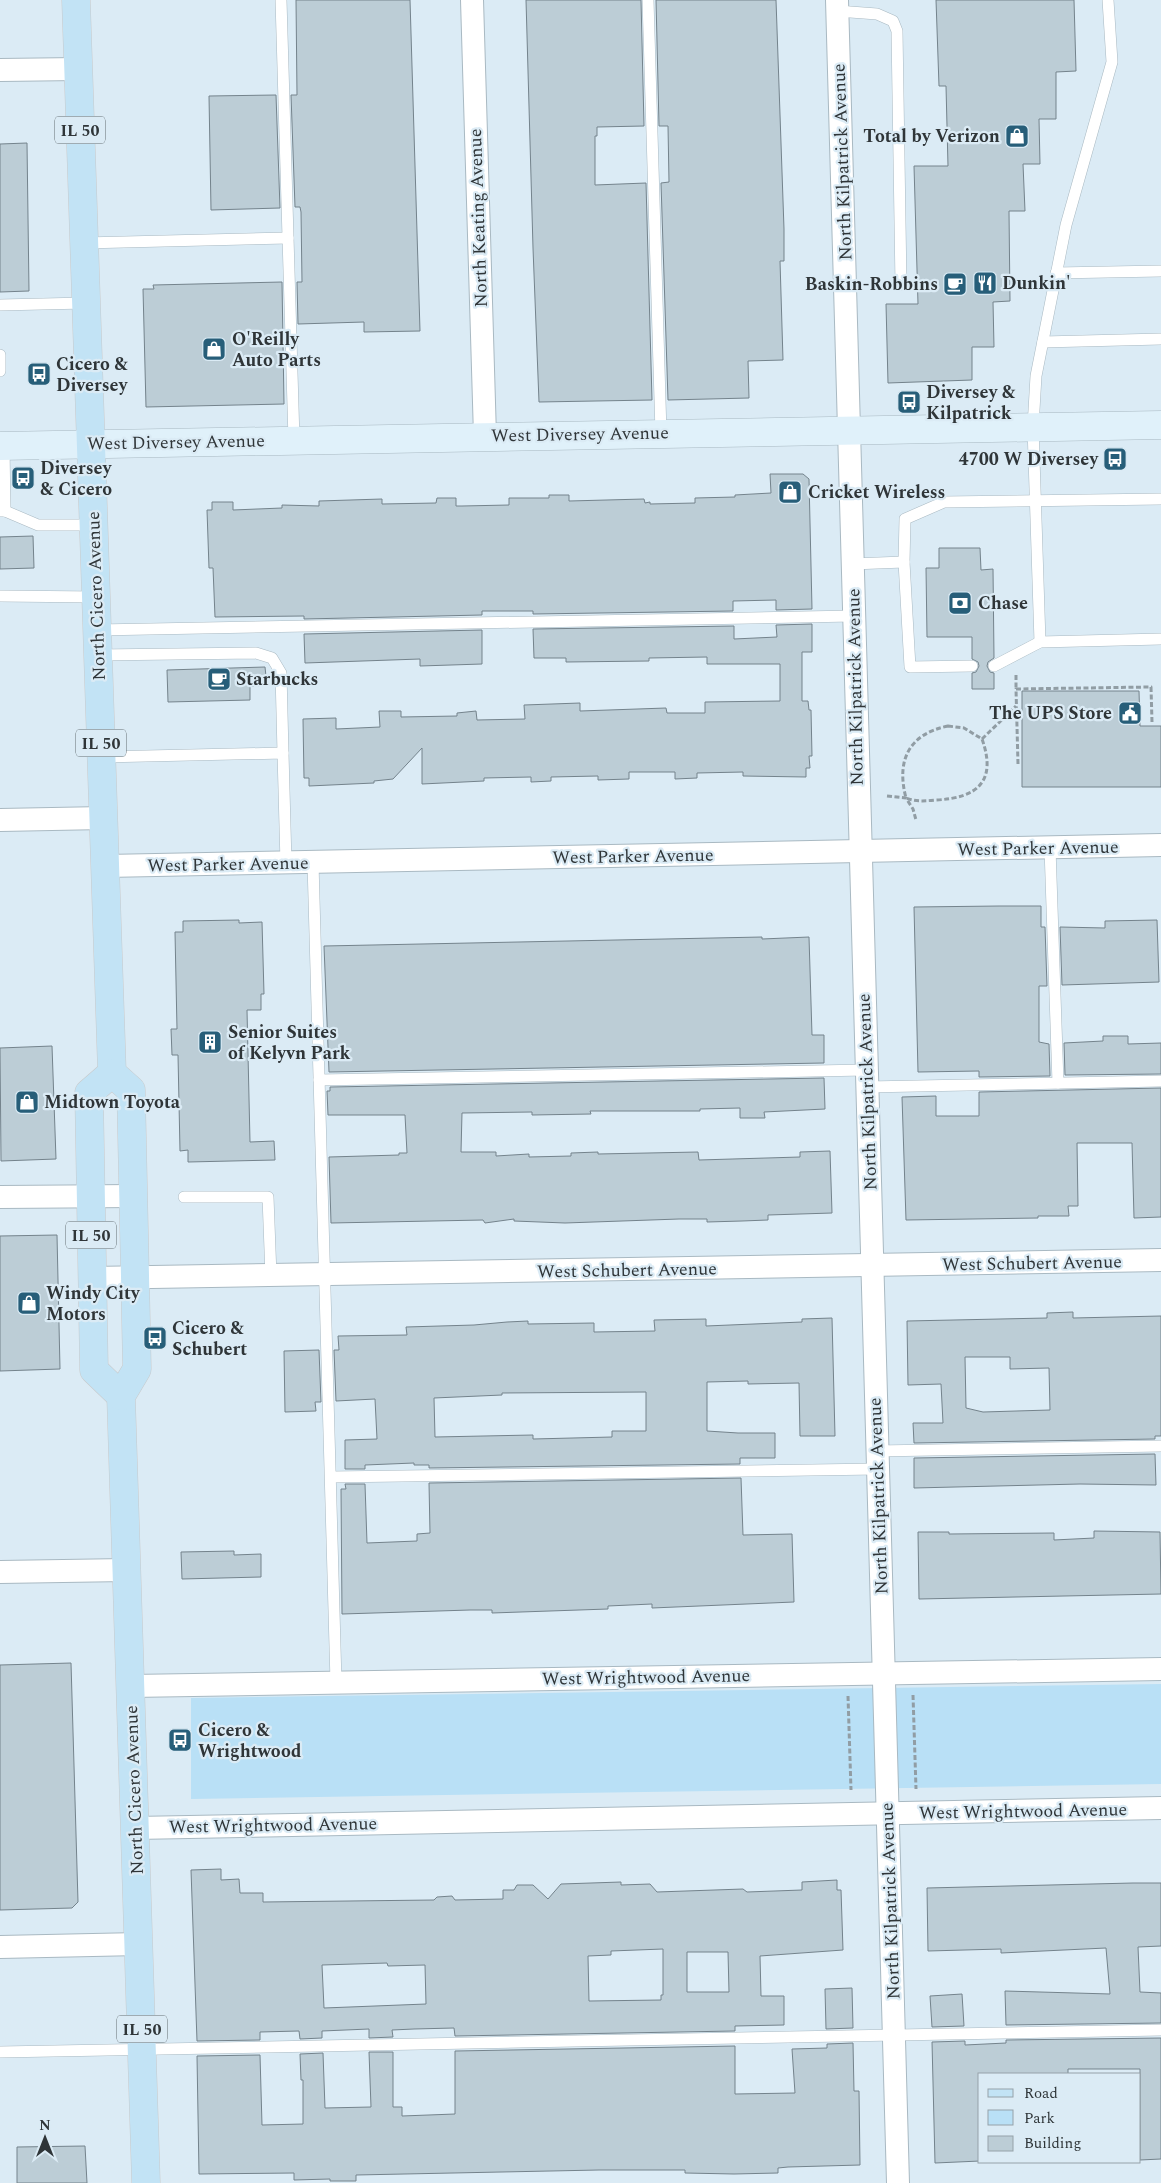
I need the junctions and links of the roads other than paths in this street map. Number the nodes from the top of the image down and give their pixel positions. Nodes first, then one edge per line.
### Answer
1 (76, 0) edge
2 (281, 0) edge
3 (472, 0) edge
4 (648, 0) edge
5 (1108, 0) edge
6 (837, 5) edge
7 (78, 69) junction
8 (0, 70) edge
9 (288, 238) junction
10 (84, 243) junction
11 (1161, 271) edge
12 (1056, 273) junction
13 (901, 285) dead end
14 (86, 303) junction
15 (0, 305) edge
16 (1161, 339) edge
17 (1043, 342) junction
18 (0, 355) edge
19 (0, 371) edge
20 (1161, 425) edge
21 (1033, 427) junction
22 (850, 430) junction
23 (660, 433) junction
24 (485, 436) junction
25 (294, 440) junction
26 (90, 444) junction
27 (2, 446) edge
28 (1161, 499) edge
29 (1035, 501) junction
30 (3, 511) edge
31 (93, 525) junction
32 (904, 562) junction
33 (852, 564) junction
34 (0, 596) edge
35 (96, 597) junction
36 (853, 616) junction
37 (1161, 639) edge
38 (1040, 642) junction
39 (97, 643) junction
40 (972, 666) dead end
41 (994, 666) dead end
42 (283, 753) junction
43 (102, 757) junction
44 (104, 818) junction
45 (0, 820) edge
46 (1161, 845) edge
47 (1050, 848) junction
48 (860, 852) junction
49 (286, 863) junction
50 (314, 863) junction
51 (106, 866) junction
52 (112, 1073) junction
53 (866, 1079) junction
54 (319, 1080) junction
55 (1161, 1081) edge
56 (1058, 1083) junction
57 (90, 1196) junction
58 (134, 1196) junction
59 (0, 1197) edge
60 (184, 1197) dead end
61 (1161, 1260) edge
62 (872, 1266) junction
63 (324, 1275) junction
64 (272, 1276) junction
65 (92, 1278) junction
66 (135, 1278) junction
67 (121, 1396) junction
68 (1161, 1446) edge
69 (877, 1460) junction
70 (331, 1478) junction
71 (126, 1570) junction
72 (0, 1572) edge
73 (1161, 1669) edge
74 (883, 1673) junction
75 (336, 1682) junction
76 (131, 1686) junction
77 (1161, 1808) edge
78 (887, 1814) junction
79 (135, 1828) junction
80 (139, 1944) junction
81 (0, 1947) edge
82 (1161, 2030) edge
83 (894, 2035) junction
84 (142, 2048) junction
85 (0, 2052) edge
86 (146, 2183) edge
87 (898, 2183) edge

1 - 7 main road, North Cicero Avenue / IL 50
2 - 9 lane
3 - 24 street, North Keating Avenue
4 - 23 lane
5 - 12 lane
6 - 13 lane
6 - 22 street, North Kilpatrick Avenue
7 - 8 street
7 - 10 main road, North Cicero Avenue / IL 50
9 - 10 lane
9 - 25 lane
10 - 14 main road, North Cicero Avenue / IL 50
11 - 12 lane
12 - 17 lane
14 - 15 lane
14 - 26 main road, North Cicero Avenue / IL 50
16 - 17 lane
17 - 21 lane
18 - 19 lane
20 - 21 main road, West Diversey Avenue
21 - 22 main road, West Diversey Avenue
21 - 29 lane
22 - 23 main road, West Diversey Avenue
22 - 33 street, North Kilpatrick Avenue
23 - 24 main road, West Diversey Avenue
24 - 25 main road, West Diversey Avenue
25 - 26 main road, West Diversey Avenue
26 - 27 main road, West Diversey Avenue
26 - 31 main road, North Cicero Avenue / IL 50
27 - 30 lane
28 - 29 lane
29 - 32 lane
29 - 38 lane
30 - 31 lane
31 - 35 main road, North Cicero Avenue / IL 50
32 - 33 lane
32 - 40 lane
33 - 36 street, North Kilpatrick Avenue
34 - 35 lane
35 - 39 main road, North Cicero Avenue / IL 50
36 - 39 lane
36 - 48 street, North Kilpatrick Avenue
37 - 38 lane
38 - 41 lane
39 - 42 lane
39 - 43 main road, North Cicero Avenue / IL 50
42 - 43 lane
42 - 49 lane
43 - 44 main road, North Cicero Avenue / IL 50
44 - 45 street
44 - 51 main road, North Cicero Avenue / IL 50
46 - 47 street, West Parker Avenue
47 - 48 street, West Parker Avenue
47 - 56 lane
48 - 50 street, West Parker Avenue
48 - 53 street, North Kilpatrick Avenue
49 - 50 street, West Parker Avenue
49 - 51 street, West Parker Avenue
50 - 54 lane
51 - 52 main road, North Cicero Avenue / IL 50
52 - 57 main road, IL 50
52 - 58 main road, IL 50
53 - 54 lane
53 - 56 lane
53 - 62 street, North Kilpatrick Avenue
54 - 63 lane
55 - 56 lane
57 - 58 street
57 - 59 street
57 - 65 main road, IL 50
58 - 66 main road, IL 50
60 - 64 lane
61 - 62 street, West Schubert Avenue
62 - 63 street, West Schubert Avenue
62 - 69 street, North Kilpatrick Avenue
63 - 64 street, West Schubert Avenue
63 - 70 lane
64 - 66 street, West Schubert Avenue
65 - 66 street, West Schubert Avenue
65 - 67 main road, IL 50
66 - 67 main road, IL 50
67 - 71 main road, North Cicero Avenue / IL 50
68 - 69 lane
69 - 70 lane
69 - 74 street, North Kilpatrick Avenue
70 - 75 lane
71 - 72 street
71 - 76 main road, North Cicero Avenue / IL 50
73 - 74 street, West Wrightwood Avenue
74 - 75 street, West Wrightwood Avenue
74 - 78 street, North Kilpatrick Avenue
75 - 76 street, West Wrightwood Avenue
76 - 79 main road, North Cicero Avenue / IL 50
77 - 78 street, West Wrightwood Avenue
78 - 79 street, West Wrightwood Avenue
78 - 83 street, North Kilpatrick Avenue
79 - 80 main road, North Cicero Avenue / IL 50
80 - 81 street
80 - 84 main road, North Cicero Avenue / IL 50
82 - 83 lane
83 - 84 lane
83 - 87 street, North Kilpatrick Avenue
84 - 85 lane
84 - 86 main road, North Cicero Avenue / IL 50

